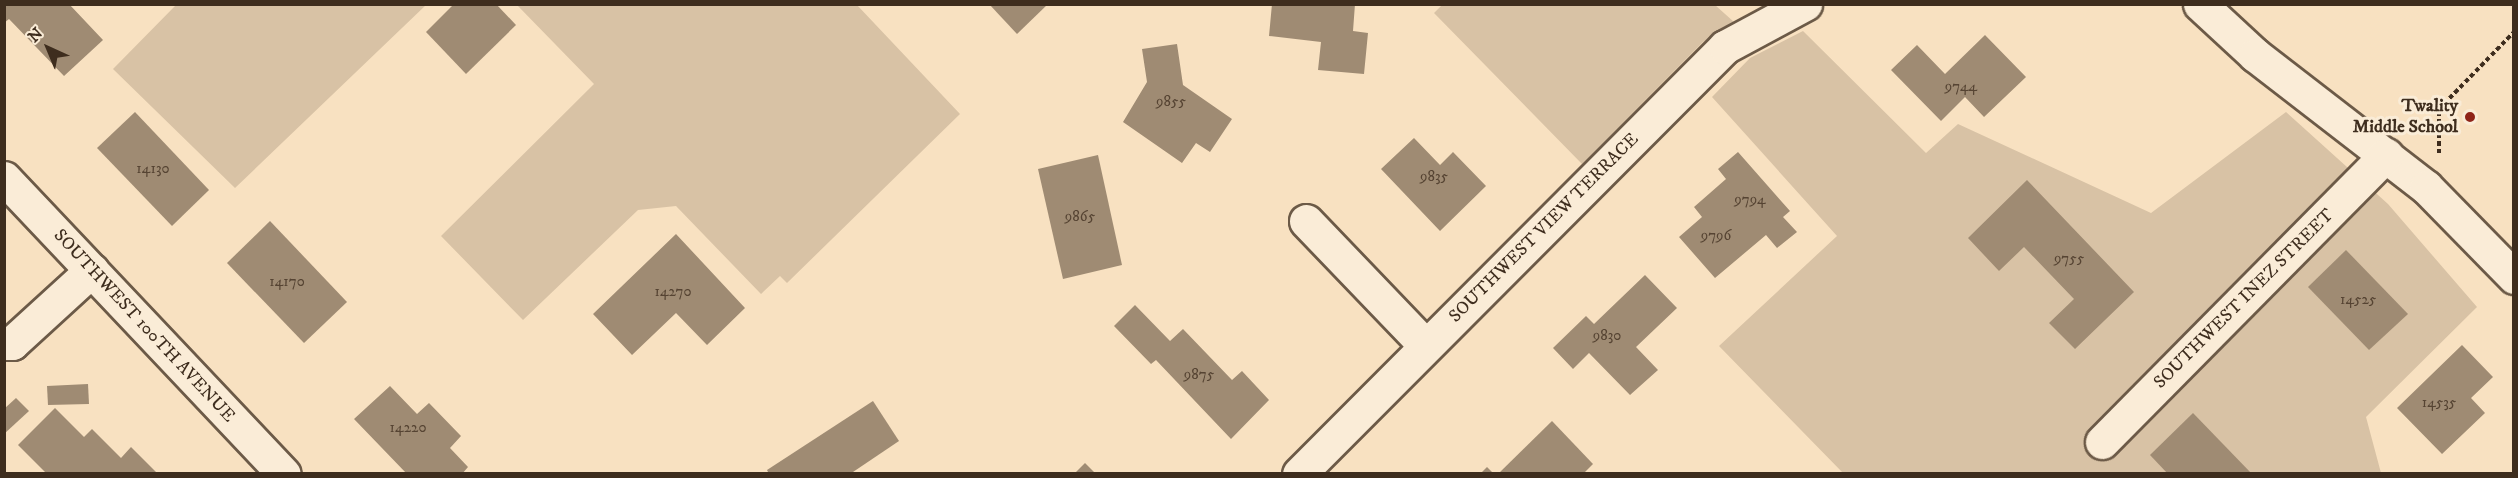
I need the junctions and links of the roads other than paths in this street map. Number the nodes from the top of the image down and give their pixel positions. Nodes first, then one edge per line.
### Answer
1 (1805, 4) edge
2 (2200, 4) edge
3 (2386, 155) junction
4 (4, 178) edge
5 (1306, 220) dead end
6 (92, 270) junction
7 (2514, 277) edge
8 (4, 343) edge
9 (1426, 346) junction
10 (2102, 442) dead end
11 (284, 474) edge
12 (1299, 474) edge

1 - 9 street, SOUTHWEST VIEW TERRACE
2 - 3 street
3 - 7 street
3 - 10 street, SOUTHWEST INEZ STREET
4 - 6 street, SOUTHWEST 100TH AVENUE
5 - 9 street
6 - 8 street
6 - 11 street, SOUTHWEST 100TH AVENUE
9 - 12 street, SOUTHWEST VIEW TERRACE

